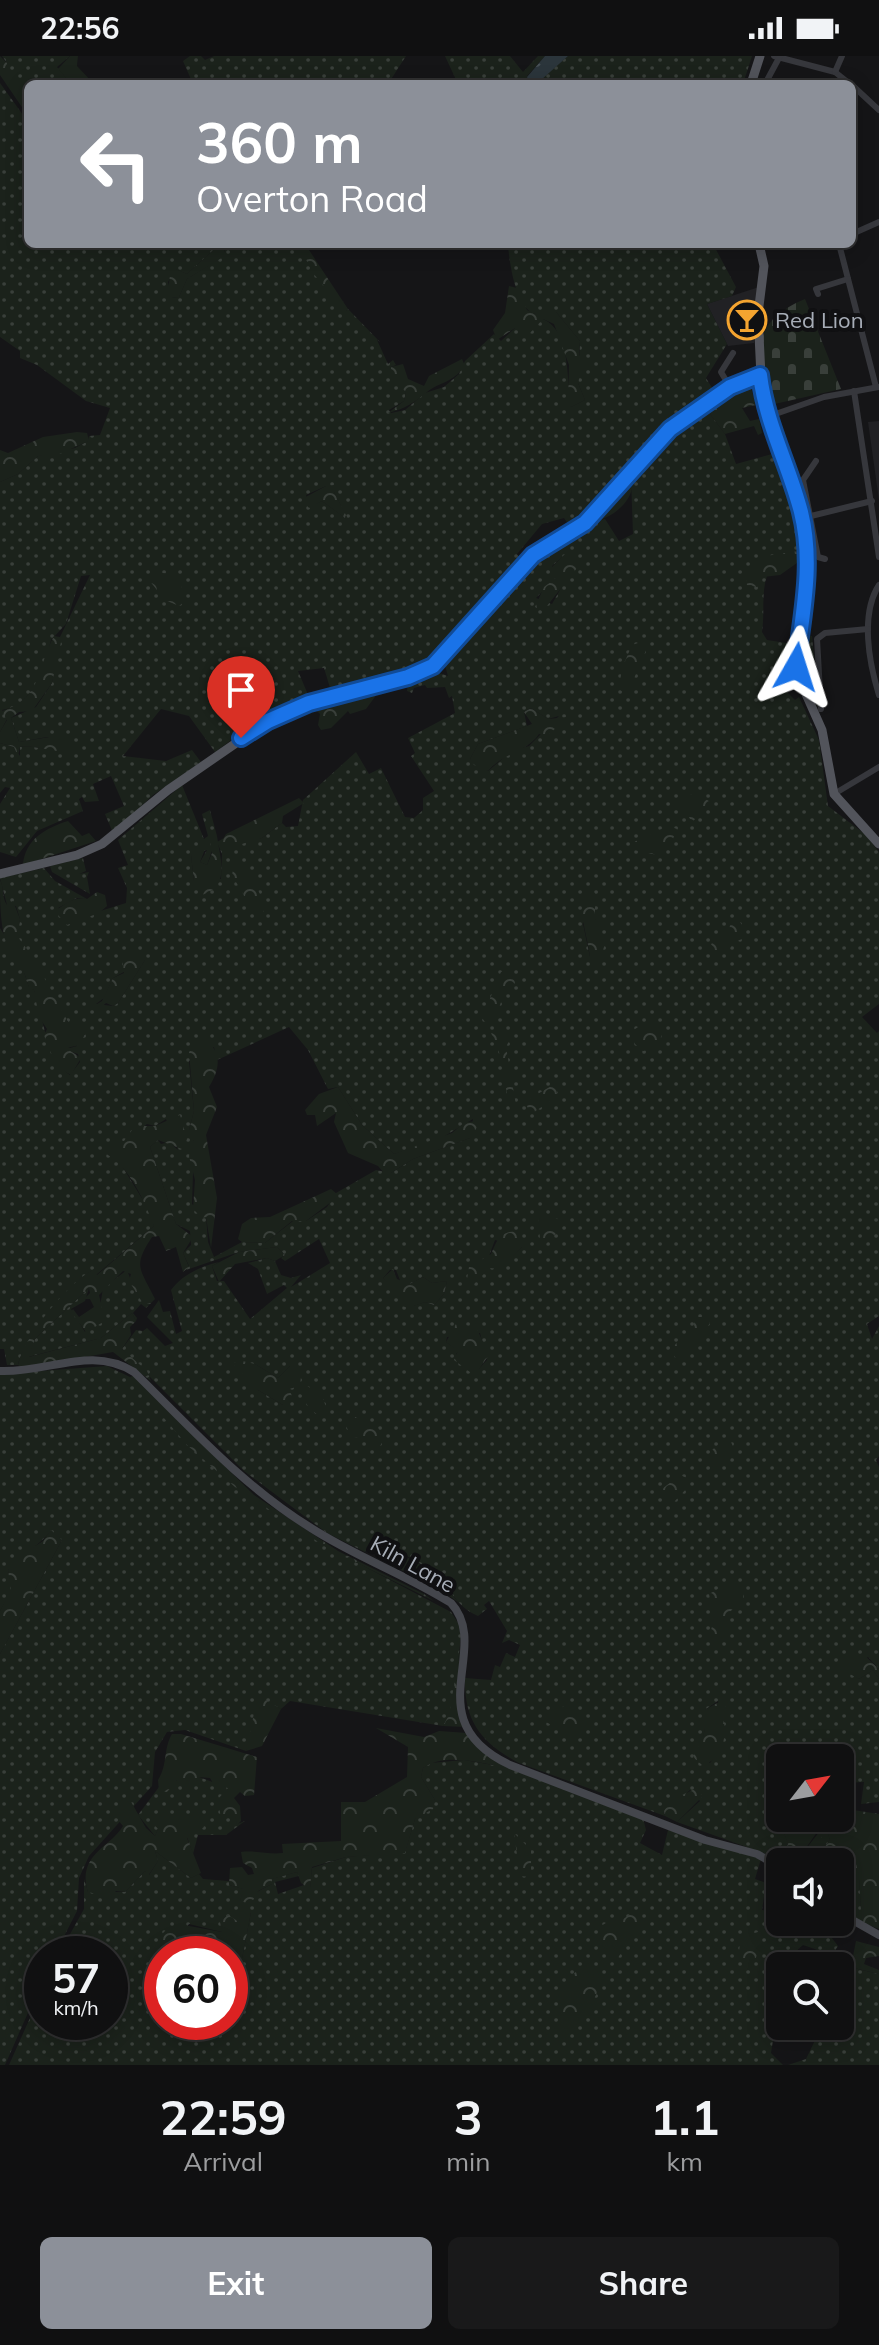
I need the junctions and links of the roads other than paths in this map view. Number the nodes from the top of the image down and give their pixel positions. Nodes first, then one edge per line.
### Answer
1 (760, 56) edge
2 (842, 56) edge
3 (778, 57) edge
4 (835, 72) junction
5 (752, 80) edge
6 (767, 80) edge
7 (845, 80) edge
8 (856, 89) edge
9 (879, 110) edge
10 (879, 222) edge
11 (856, 232) edge
12 (760, 248) edge
13 (840, 248) edge
14 (848, 279) junction
15 (818, 294) dead end
16 (733, 353) dead end
17 (760, 375) junction
18 (730, 387) junction
19 (877, 387) edge
20 (854, 391) junction
21 (767, 417) junction
22 (816, 461) dead end
23 (872, 501) junction
24 (811, 516) junction
25 (879, 557) edge
26 (820, 558) dead end
27 (879, 585) edge
28 (868, 629) junction
29 (878, 690) edge
30 (823, 703) dead end
31 (879, 767) edge
32 (834, 794) junction
33 (879, 844) edge
34 (0, 874) edge
35 (0, 1371) edge
36 (766, 1859) edge
37 (854, 1921) edge
38 (879, 1935) edge

1 - 5 main road
2 - 4 street
3 - 4 street
3 - 6 street
4 - 7 street
8 - 9 street
10 - 11 street
12 - 17 main road
13 - 14 street
14 - 15 street
14 - 19 street
16 - 18 street
17 - 18 main road
17 - 21 main road
18 - 34 main road
19 - 20 street
20 - 21 street
20 - 23 street
21 - 32 main road
22 - 24 street
23 - 24 street
23 - 25 street
24 - 26 street
27 - 28 street
28 - 29 street
28 - 30 street
31 - 32 street
32 - 33 main road
35 - 36 main road, Kiln Lane
37 - 38 main road

